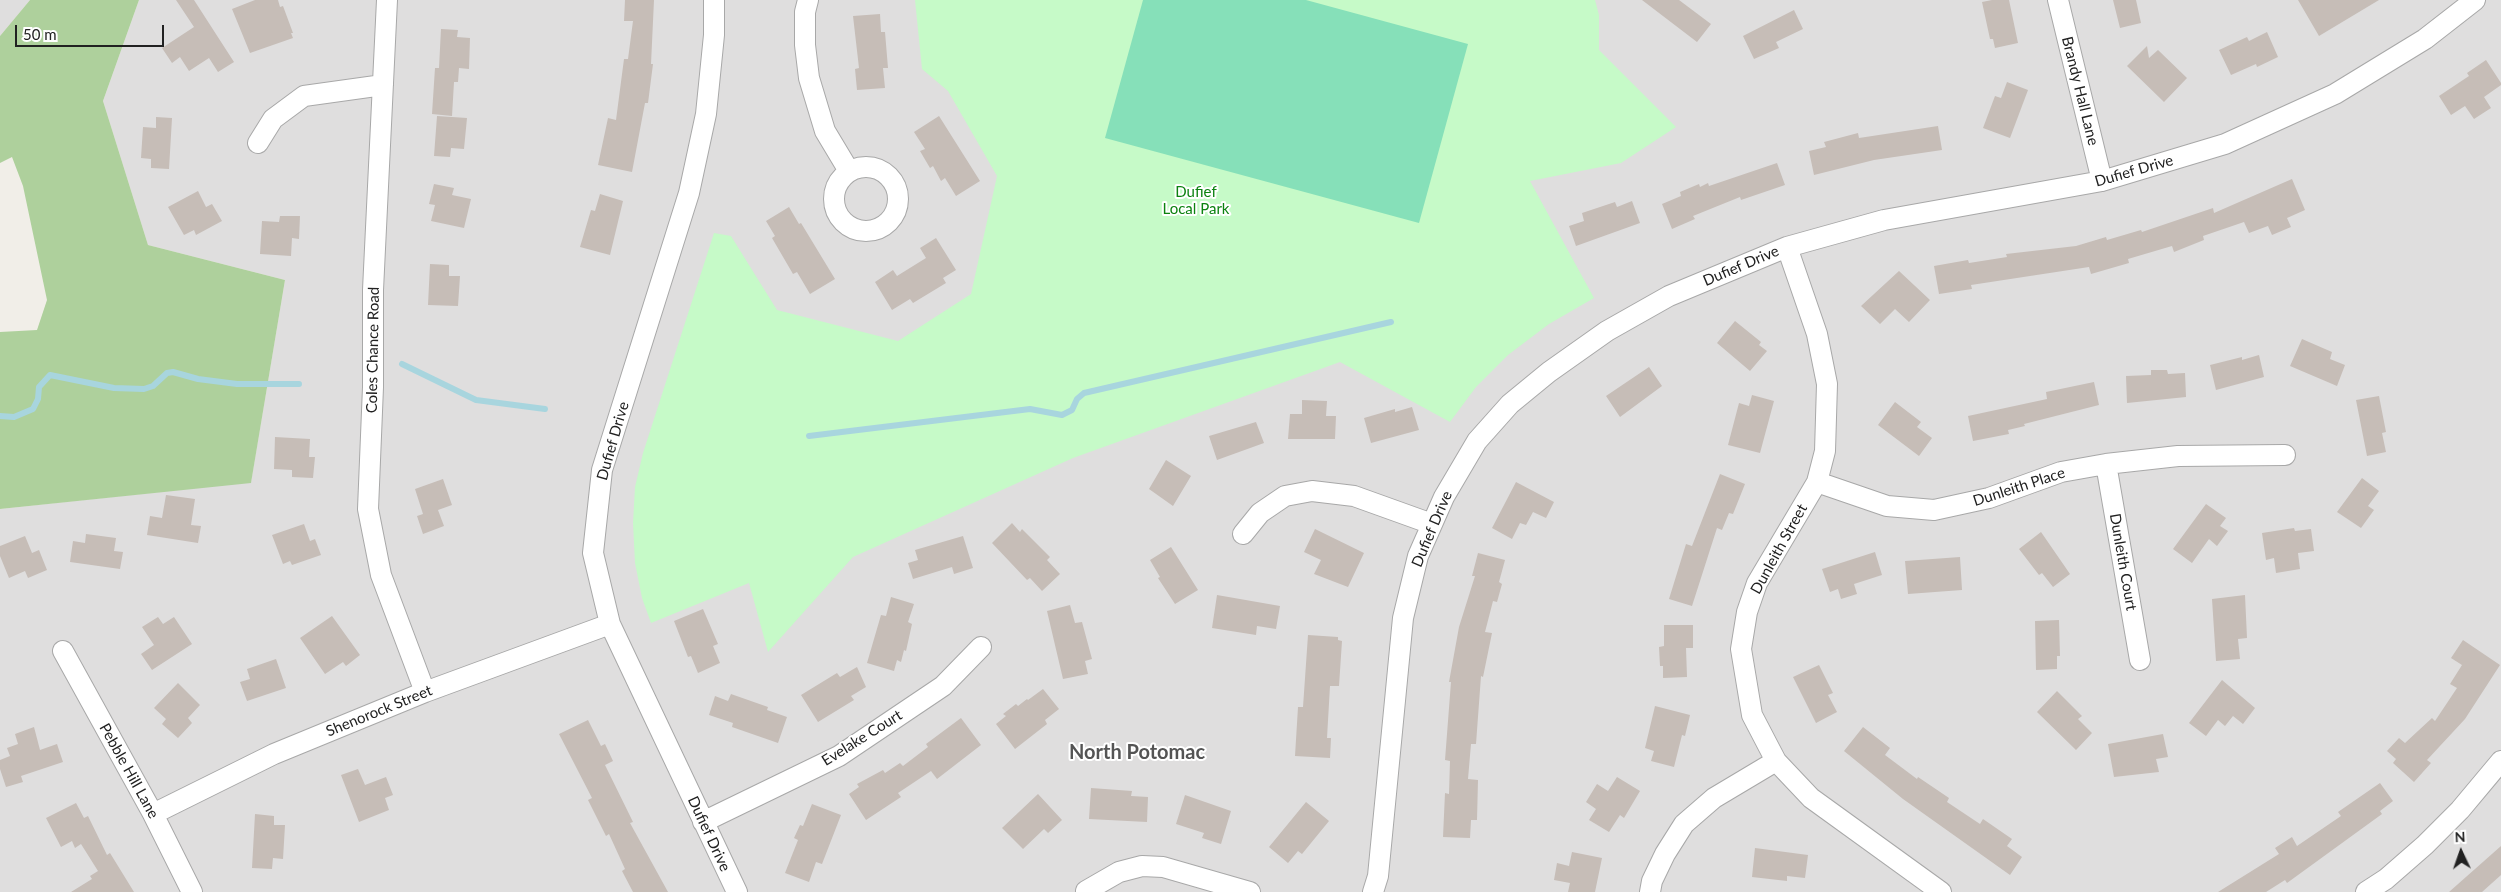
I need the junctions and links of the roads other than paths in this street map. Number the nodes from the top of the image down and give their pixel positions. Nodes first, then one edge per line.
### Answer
1 (387, 0) edge
2 (714, 0) edge
3 (808, 0) edge
4 (2058, 0) edge
5 (2475, 0) edge
6 (383, 85) junction
7 (258, 143) dead end
8 (849, 171) dead end
9 (2102, 181) junction
10 (1787, 247) junction
11 (2285, 455) dead end
12 (2106, 464) junction
13 (1817, 482) junction
14 (1432, 524) junction
15 (1243, 534) dead end
16 (610, 624) junction
17 (981, 648) dead end
18 (63, 651) dead end
19 (2140, 660) dead end
20 (425, 692) junction
21 (1776, 761) junction
22 (2501, 761) edge
23 (153, 814) junction
24 (703, 822) junction
25 (1086, 891) edge
26 (192, 892) edge
27 (737, 892) edge
28 (1250, 892) edge
29 (1373, 892) edge
30 (1650, 892) edge
31 (1941, 892) edge
32 (2366, 892) edge

1 - 6 street, Coles Chance Road
2 - 16 street, Dufief Drive
3 - 8 street
4 - 9 street, Brandy Hall Lane
5 - 9 street, Dufief Drive
6 - 7 street
6 - 20 street, Coles Chance Road
9 - 10 street, Dufief Drive
10 - 13 street, Dunleith Street
10 - 14 street, Dufief Drive
11 - 12 street, Dunleith Place
12 - 13 street, Dunleith Place
12 - 19 street, Dunleith Court
13 - 21 street, Dunleith Street
14 - 15 street
14 - 29 street, Dufief Drive
16 - 20 street, Shenorock Street
16 - 24 street, Dufief Drive
17 - 24 street, Evelake Court
18 - 23 street, Pebble Hill Lane
20 - 23 street, Shenorock Street
21 - 30 street
21 - 31 street, Dunleith Street
22 - 32 street
23 - 26 street, Pebble Hill Lane
24 - 27 street, Dufief Drive
25 - 28 street

